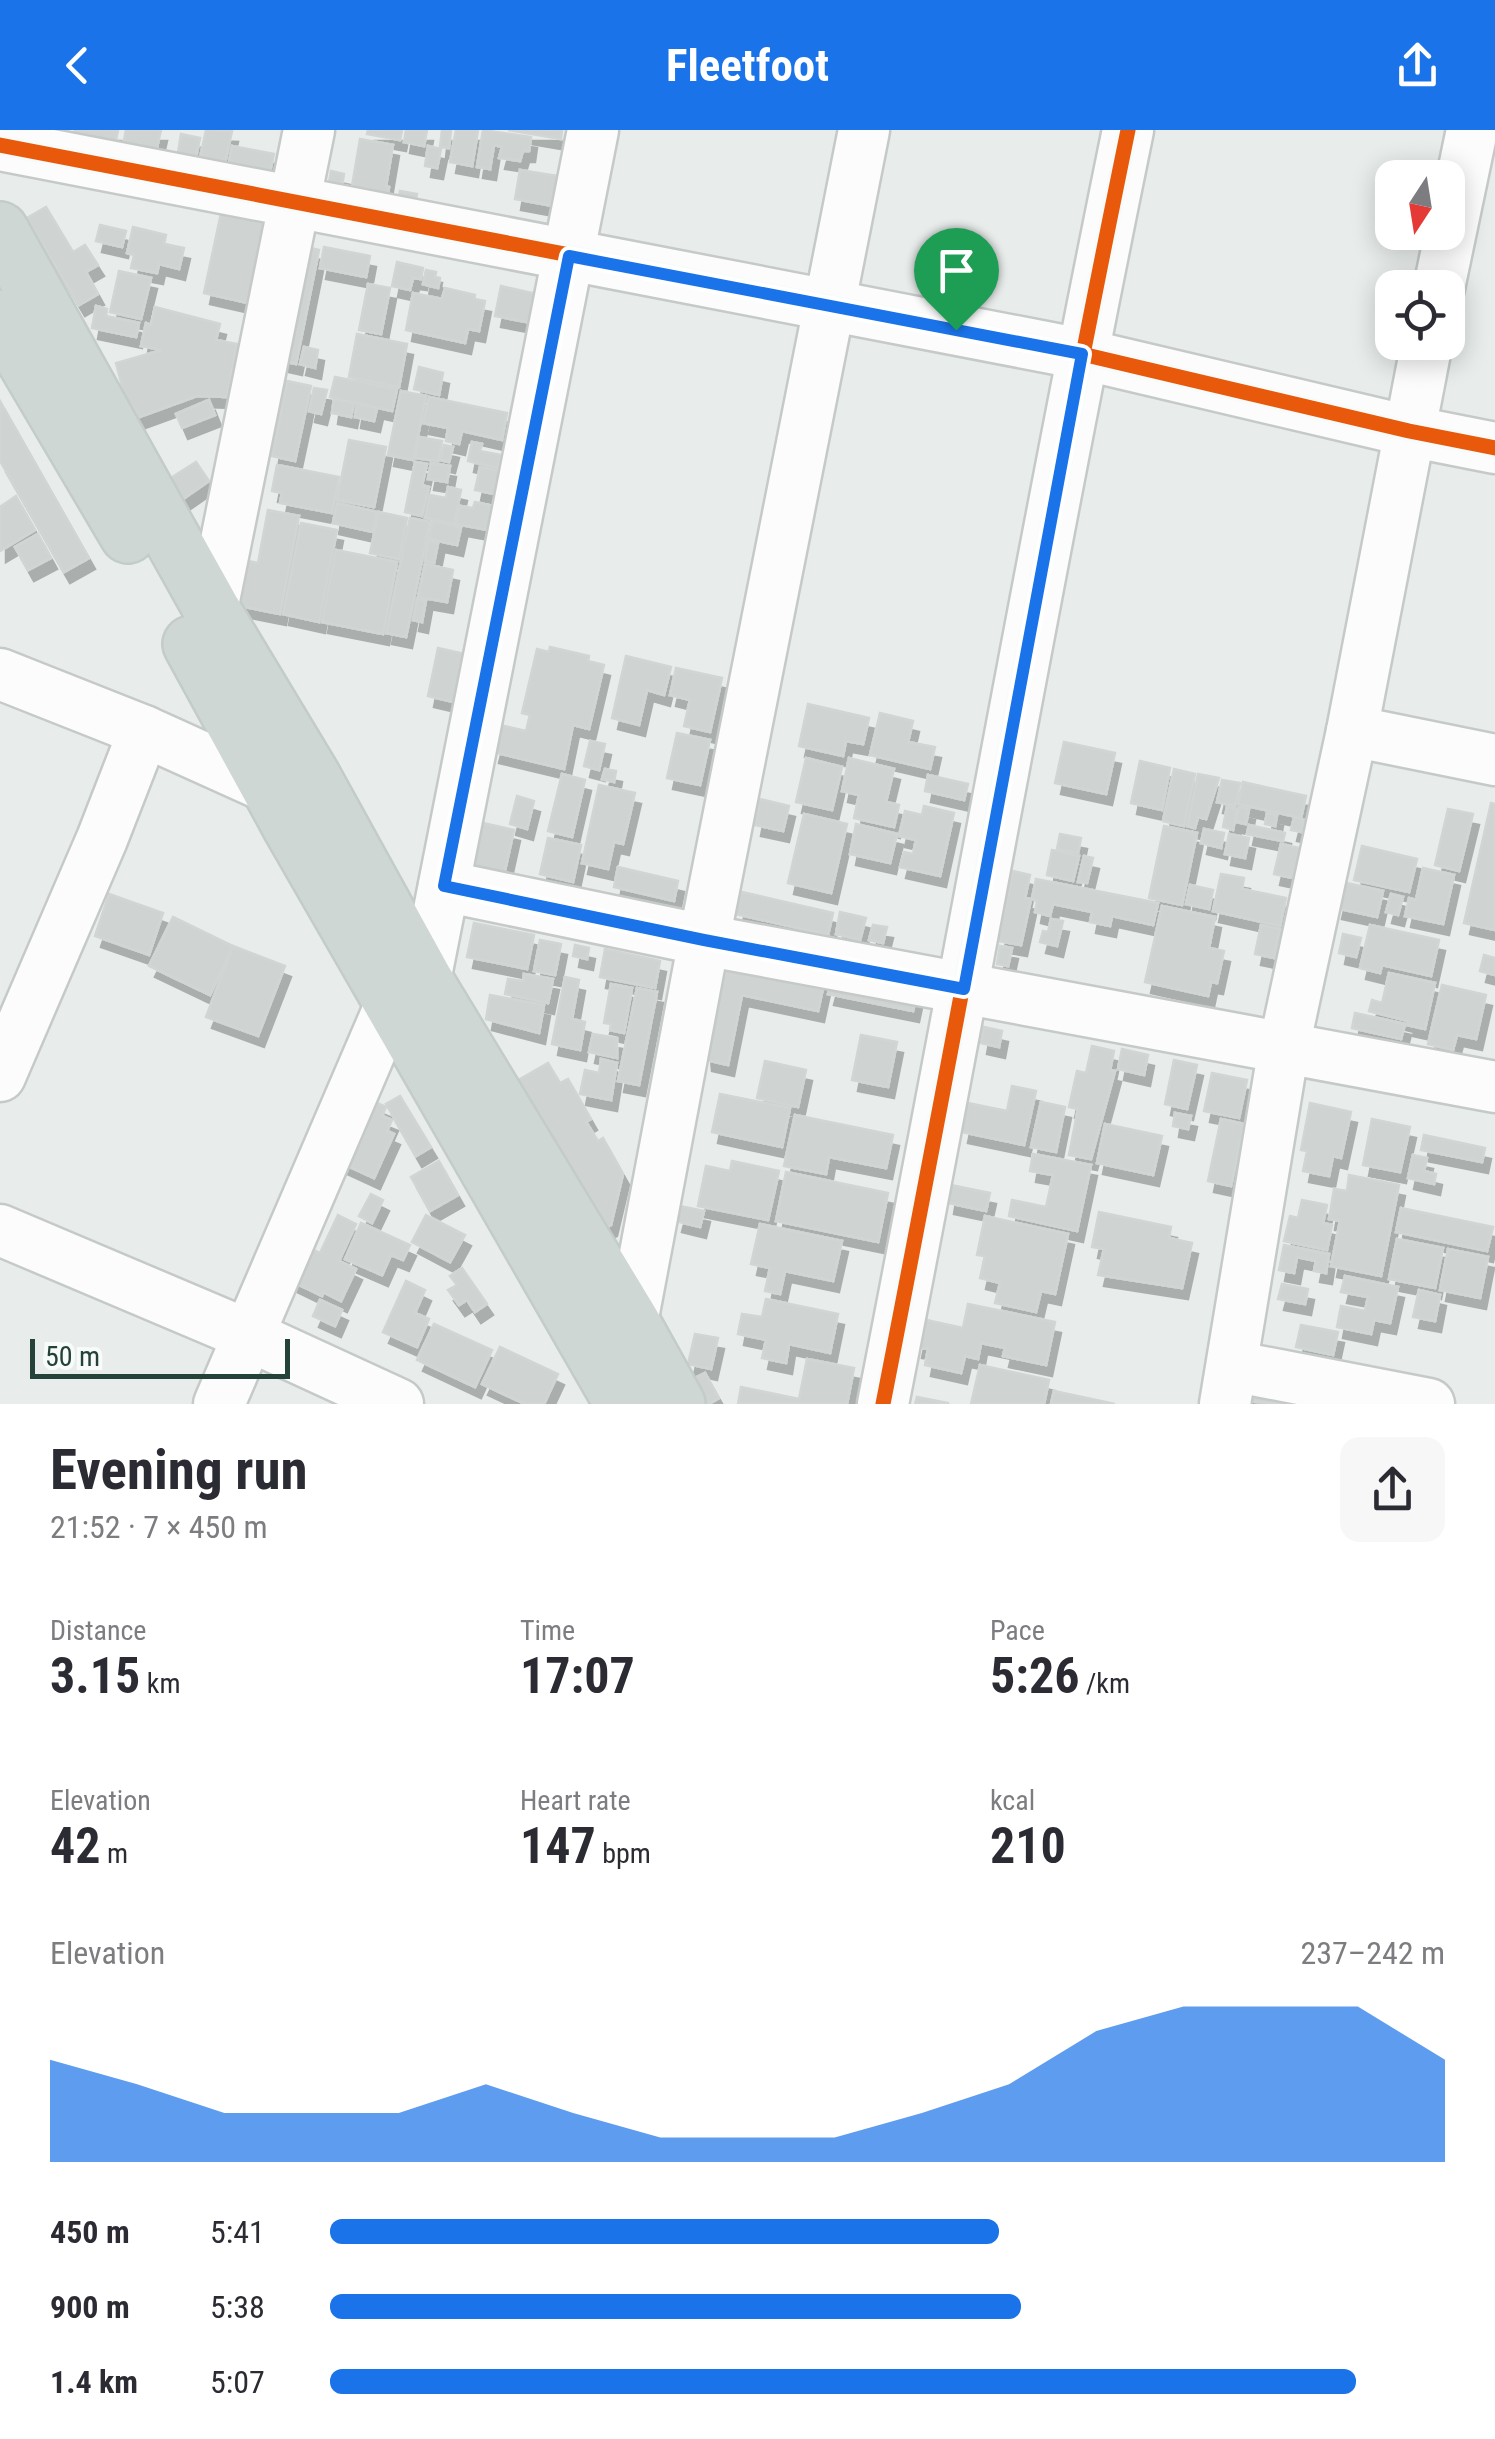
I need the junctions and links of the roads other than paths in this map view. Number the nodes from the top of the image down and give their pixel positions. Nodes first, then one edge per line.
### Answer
1 (309, 130) edge
2 (593, 130) edge
3 (864, 130) edge
4 (1128, 130) edge
5 (1472, 130) edge
6 (0, 146) edge
7 (293, 203) junction
8 (0, 230) edge
9 (569, 256) junction
10 (1443, 270) edge
11 (831, 305) junction
12 (0, 318) edge
13 (1082, 354) junction
14 (1424, 360) edge
15 (1409, 431) junction
16 (1495, 448) edge
17 (212, 610) junction
18 (0, 674) edge
19 (144, 731) junction
20 (1352, 731) junction
21 (1495, 760) edge
22 (270, 788) junction
23 (444, 886) junction
24 (704, 940) junction
25 (964, 989) junction
26 (408, 991) junction
27 (1284, 1047) junction
28 (0, 1076) edge
29 (1495, 1087) edge
30 (0, 1230) edge
31 (632, 1323) junction
32 (248, 1336) junction
33 (1229, 1385) edge
34 (219, 1404) edge
35 (398, 1404) edge
36 (623, 1404) edge
37 (676, 1404) edge
38 (883, 1404) edge
39 (1429, 1404) edge

1 - 7 street
2 - 9 street
3 - 11 street
4 - 13 street
5 - 10 street
6 - 7 street
7 - 9 street
7 - 17 street
8 - 17 main road
9 - 11 street
9 - 23 street
11 - 13 street
11 - 24 street
12 - 22 main road
13 - 15 street
13 - 25 street
14 - 15 street
15 - 16 street
15 - 20 street
17 - 26 main road
18 - 19 street
19 - 22 street
19 - 28 street
20 - 21 street
20 - 27 street
22 - 26 main road
23 - 24 street
23 - 26 street
24 - 25 street
24 - 31 street
25 - 27 street
25 - 38 street
26 - 31 main road
26 - 32 street
26 - 36 main road
27 - 29 street
27 - 33 street
30 - 32 street
31 - 37 main road
32 - 34 street
32 - 35 street
33 - 39 street

